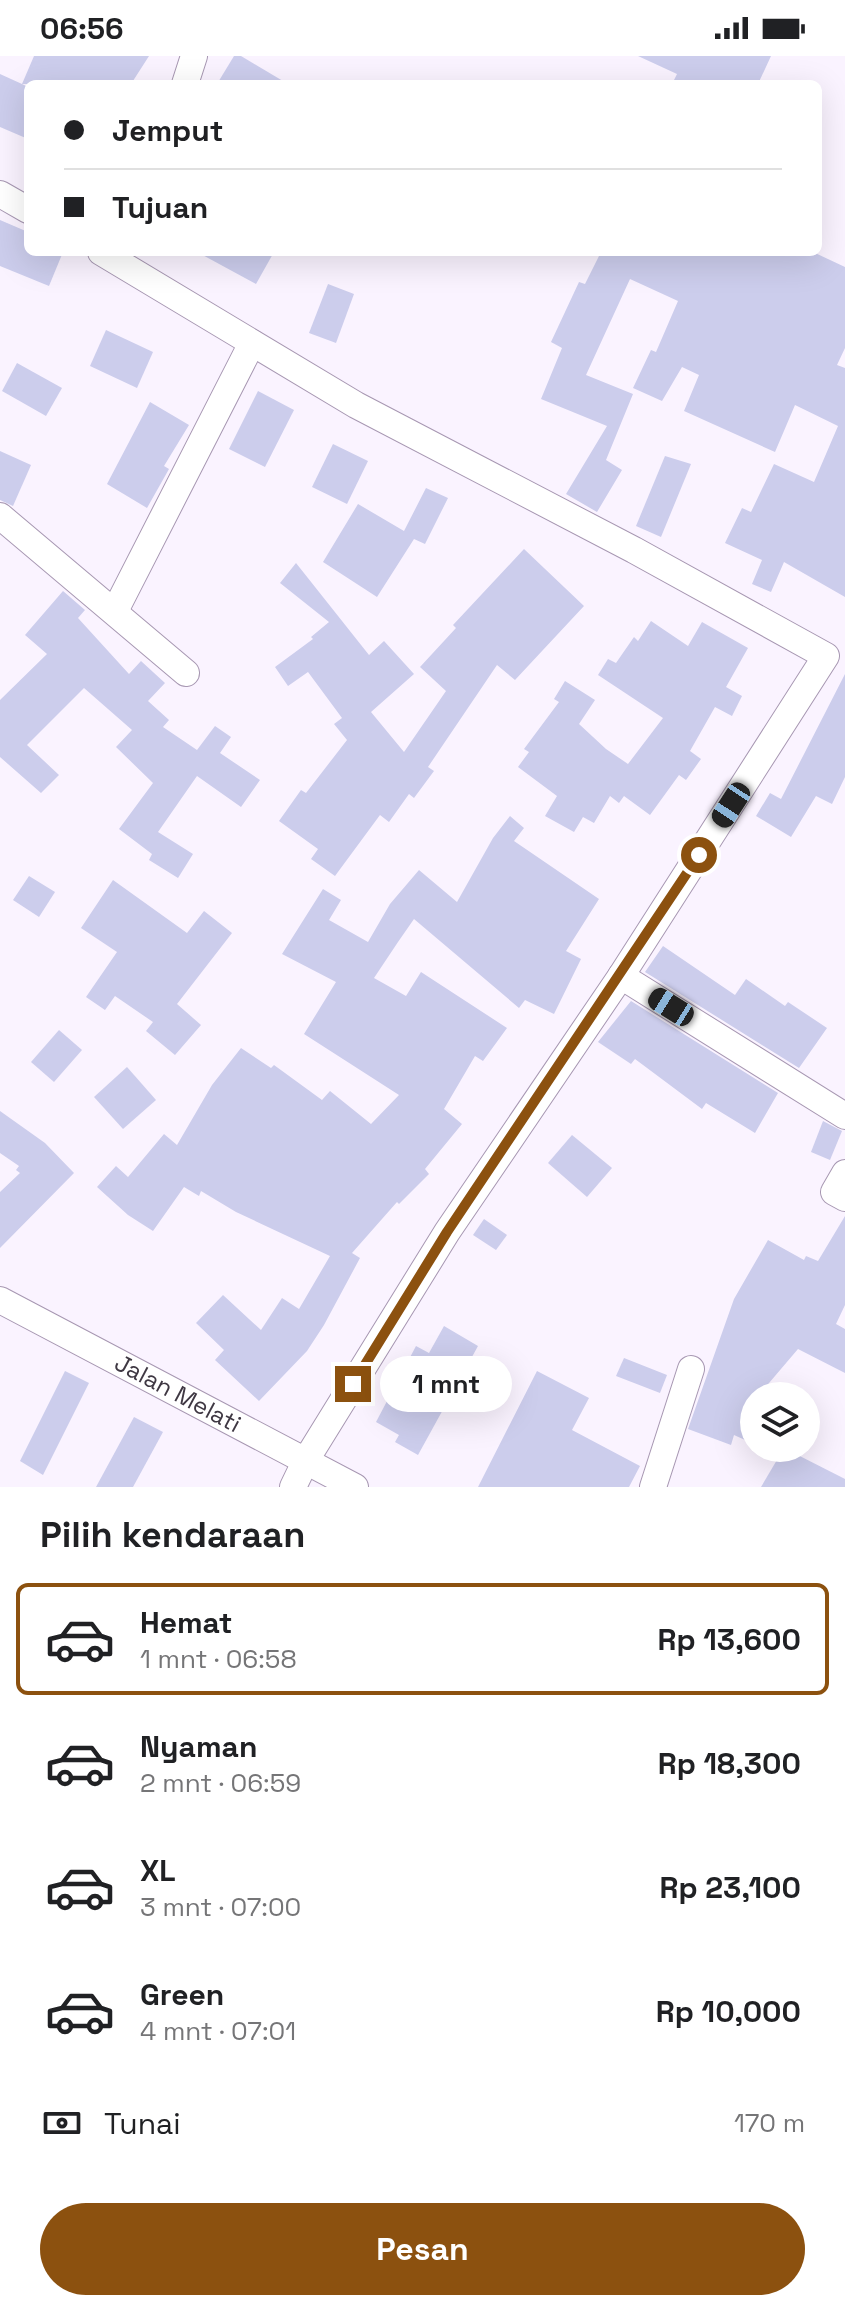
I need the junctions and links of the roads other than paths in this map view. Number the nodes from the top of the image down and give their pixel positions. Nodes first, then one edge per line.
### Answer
1 (194, 56) edge
2 (186, 80) edge
3 (0, 194) edge
4 (24, 208) edge
5 (117, 256) edge
6 (252, 343) junction
7 (0, 516) edge
8 (115, 611) junction
9 (835, 650) edge
10 (186, 673) dead end
11 (621, 976) junction
12 (845, 1116) edge
13 (845, 1173) edge
14 (845, 1198) edge
15 (0, 1300) edge
16 (691, 1369) dead end
17 (306, 1460) junction
18 (293, 1487) edge
19 (355, 1487) edge
20 (653, 1487) edge

1 - 2 street
3 - 4 street
5 - 6 street
6 - 8 street
6 - 9 street
7 - 8 street
8 - 10 street
9 - 11 street
11 - 12 street
11 - 17 street
13 - 14 street
15 - 17 street, Jalan Melati
16 - 20 street
17 - 18 street
17 - 19 street, Jalan Melati

